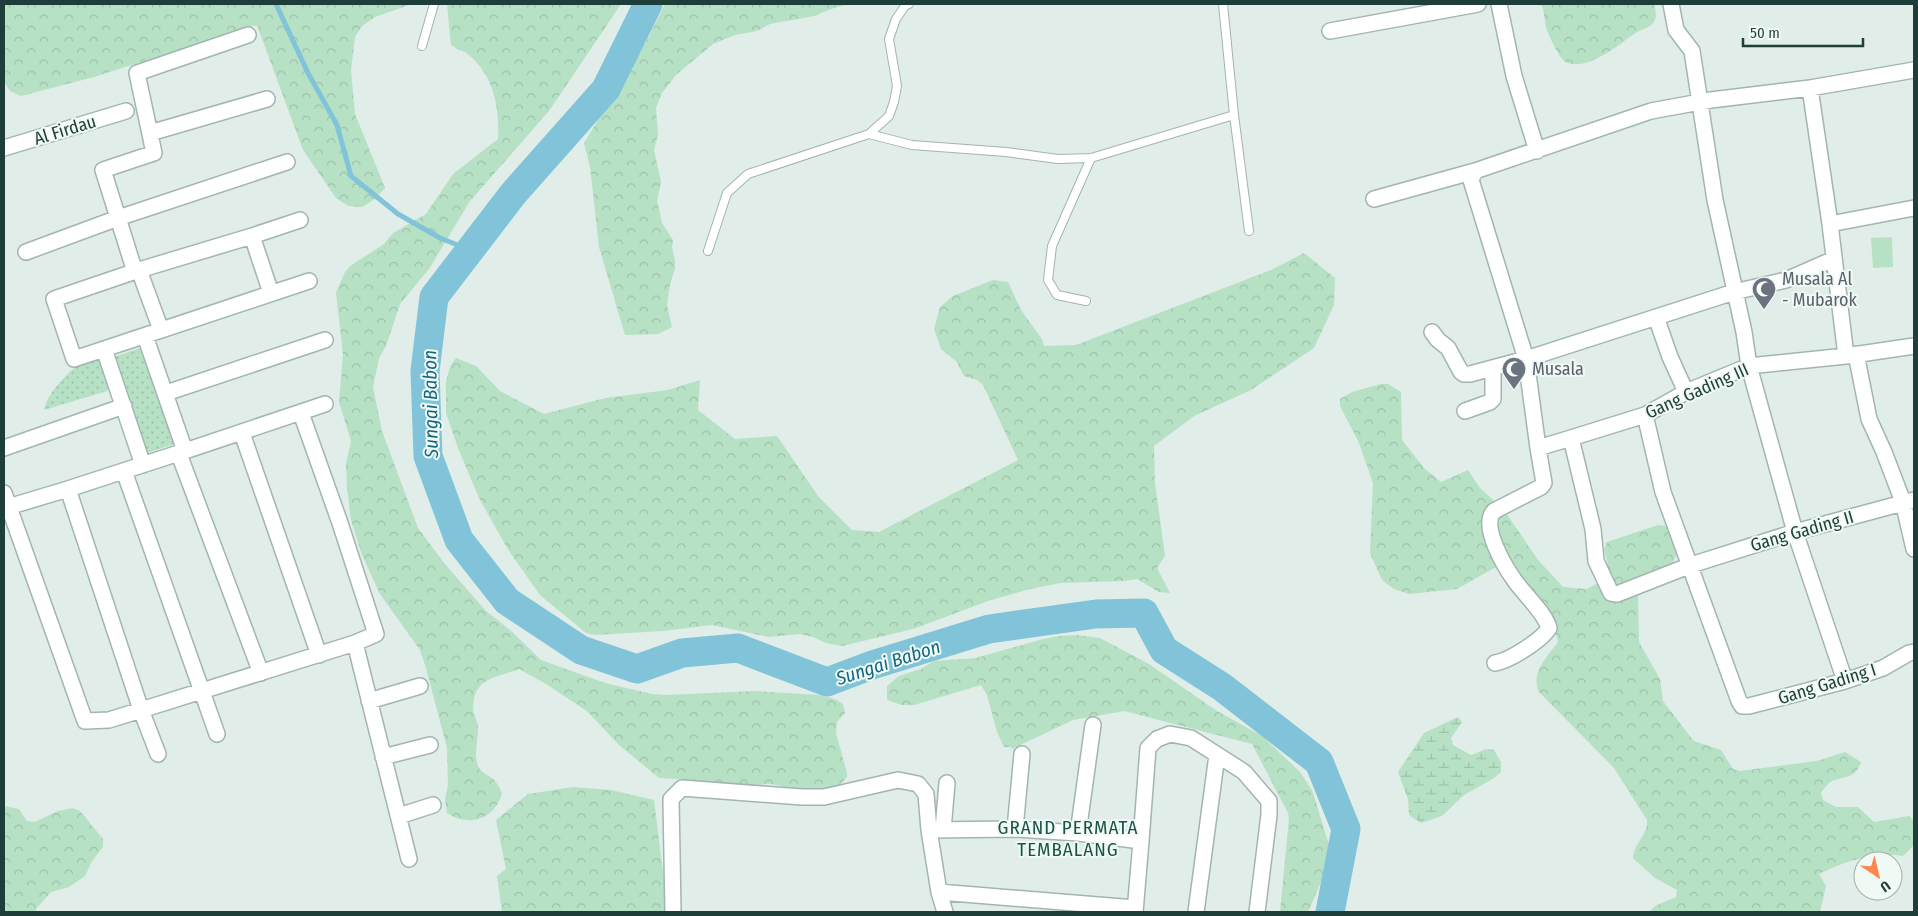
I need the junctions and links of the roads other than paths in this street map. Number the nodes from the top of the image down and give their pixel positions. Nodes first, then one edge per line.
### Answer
1 (434, 4) edge
2 (909, 4) edge
3 (1223, 4) edge
4 (1476, 4) edge
5 (1499, 4) edge
6 (1670, 4) edge
7 (1330, 31) dead end
8 (248, 35) dead end
9 (422, 46) dead end
10 (1914, 70) edge
11 (1810, 88) junction
12 (267, 99) dead end
13 (1701, 102) junction
14 (126, 111) dead end
15 (1234, 115) junction
16 (150, 133) junction
17 (869, 134) junction
18 (4, 148) edge
19 (1537, 150) junction
20 (1091, 158) junction
21 (287, 162) dead end
22 (1475, 171) junction
23 (1374, 199) dead end
24 (1914, 208) edge
25 (118, 218) junction
26 (300, 220) dead end
27 (1830, 224) junction
28 (1249, 231) dead end
29 (252, 236) junction
30 (708, 251) dead end
31 (26, 252) dead end
32 (1834, 259) junction
33 (137, 271) junction
34 (310, 280) dead end
35 (1734, 292) junction
36 (271, 293) junction
37 (1086, 301) dead end
38 (1656, 317) junction
39 (161, 330) junction
40 (1432, 332) dead end
41 (145, 336) junction
42 (325, 340) dead end
43 (1914, 346) edge
44 (104, 349) junction
45 (1851, 355) junction
46 (1526, 359) junction
47 (1749, 366) junction
48 (1493, 368) junction
49 (1686, 392) junction
50 (166, 393) junction
51 (326, 404) dead end
52 (124, 406) junction
53 (1465, 411) dead end
54 (302, 413) junction
55 (1645, 415) junction
56 (242, 432) junction
57 (1571, 438) junction
58 (4, 448) edge
59 (1538, 448) junction
60 (182, 452) junction
61 (143, 465) junction
62 (124, 471) junction
63 (68, 489) junction
64 (6, 500) edge
65 (1909, 501) edge
66 (1795, 532) junction
67 (1914, 549) edge
68 (1691, 565) junction
69 (355, 644) junction
70 (1914, 652) edge
71 (319, 655) junction
72 (1495, 663) dead end
73 (261, 673) junction
74 (1845, 681) junction
75 (420, 686) dead end
76 (201, 692) junction
77 (370, 701) junction
78 (141, 710) junction
79 (1093, 725) dead end
80 (216, 734) dead end
81 (430, 745) dead end
82 (158, 754) dead end
83 (1022, 754) dead end
84 (1217, 754) junction
85 (384, 757) junction
86 (948, 783) dead end
87 (434, 805) dead end
88 (399, 816) junction
89 (1015, 829) junction
90 (936, 830) junction
91 (1078, 833) junction
92 (1141, 841) junction
93 (409, 859) dead end
94 (940, 892) junction
95 (1043, 906) edge
96 (1135, 910) edge
97 (673, 912) edge
98 (945, 912) edge
99 (1196, 912) edge
100 (1257, 912) edge

1 - 9 lane
2 - 17 lane
3 - 15 lane
4 - 7 street
5 - 19 street
6 - 13 street
8 - 16 street
10 - 11 street
11 - 13 street
11 - 27 street
12 - 16 street
13 - 19 street
13 - 35 street
14 - 18 street, Al Firdau
15 - 20 lane
15 - 28 lane
16 - 25 street
17 - 20 lane
17 - 30 lane
19 - 22 street
20 - 37 lane
21 - 25 street
22 - 23 street
22 - 46 street
24 - 27 street
25 - 31 street
25 - 33 street
26 - 29 street
27 - 32 street
29 - 33 street
29 - 36 street
32 - 35 street
32 - 45 street
33 - 39 street
33 - 44 street
34 - 36 street
35 - 38 street
35 - 47 street
36 - 39 street
38 - 46 street
38 - 49 street
39 - 41 street
40 - 48 street
41 - 44 street
41 - 50 street
42 - 50 street
43 - 45 street, Gang Gading III
44 - 52 street
45 - 47 street, Gang Gading III
45 - 65 street
46 - 48 street
46 - 59 street
47 - 49 street, Gang Gading III
47 - 66 street
48 - 53 street
49 - 55 street, Gang Gading III
50 - 60 street
51 - 54 street
52 - 58 street
52 - 61 street
54 - 56 street
54 - 69 street
55 - 57 street, Gang Gading III
55 - 68 street
56 - 60 street
56 - 71 street
57 - 59 street, Gang Gading III
57 - 68 street, Gang Gading II
59 - 72 street
60 - 61 street
60 - 73 street
61 - 62 street
62 - 63 street
62 - 76 street
63 - 64 street
63 - 78 street
64 - 78 street
65 - 66 street, Gang Gading II
65 - 67 street
66 - 68 street, Gang Gading II
66 - 74 street
68 - 74 street, Gang Gading I
69 - 71 street
69 - 77 street
70 - 74 street, Gang Gading I
71 - 73 street
73 - 76 street
75 - 77 street
76 - 78 street
76 - 80 street
77 - 85 street
78 - 82 street
79 - 91 street
81 - 85 street
83 - 89 street
84 - 92 street
84 - 99 street
84 - 100 street
85 - 88 street
86 - 90 street
87 - 88 street
88 - 93 street
89 - 90 street
89 - 91 street
90 - 94 street
90 - 97 street
91 - 92 street
92 - 96 street
94 - 95 street
94 - 98 street
95 - 96 street

